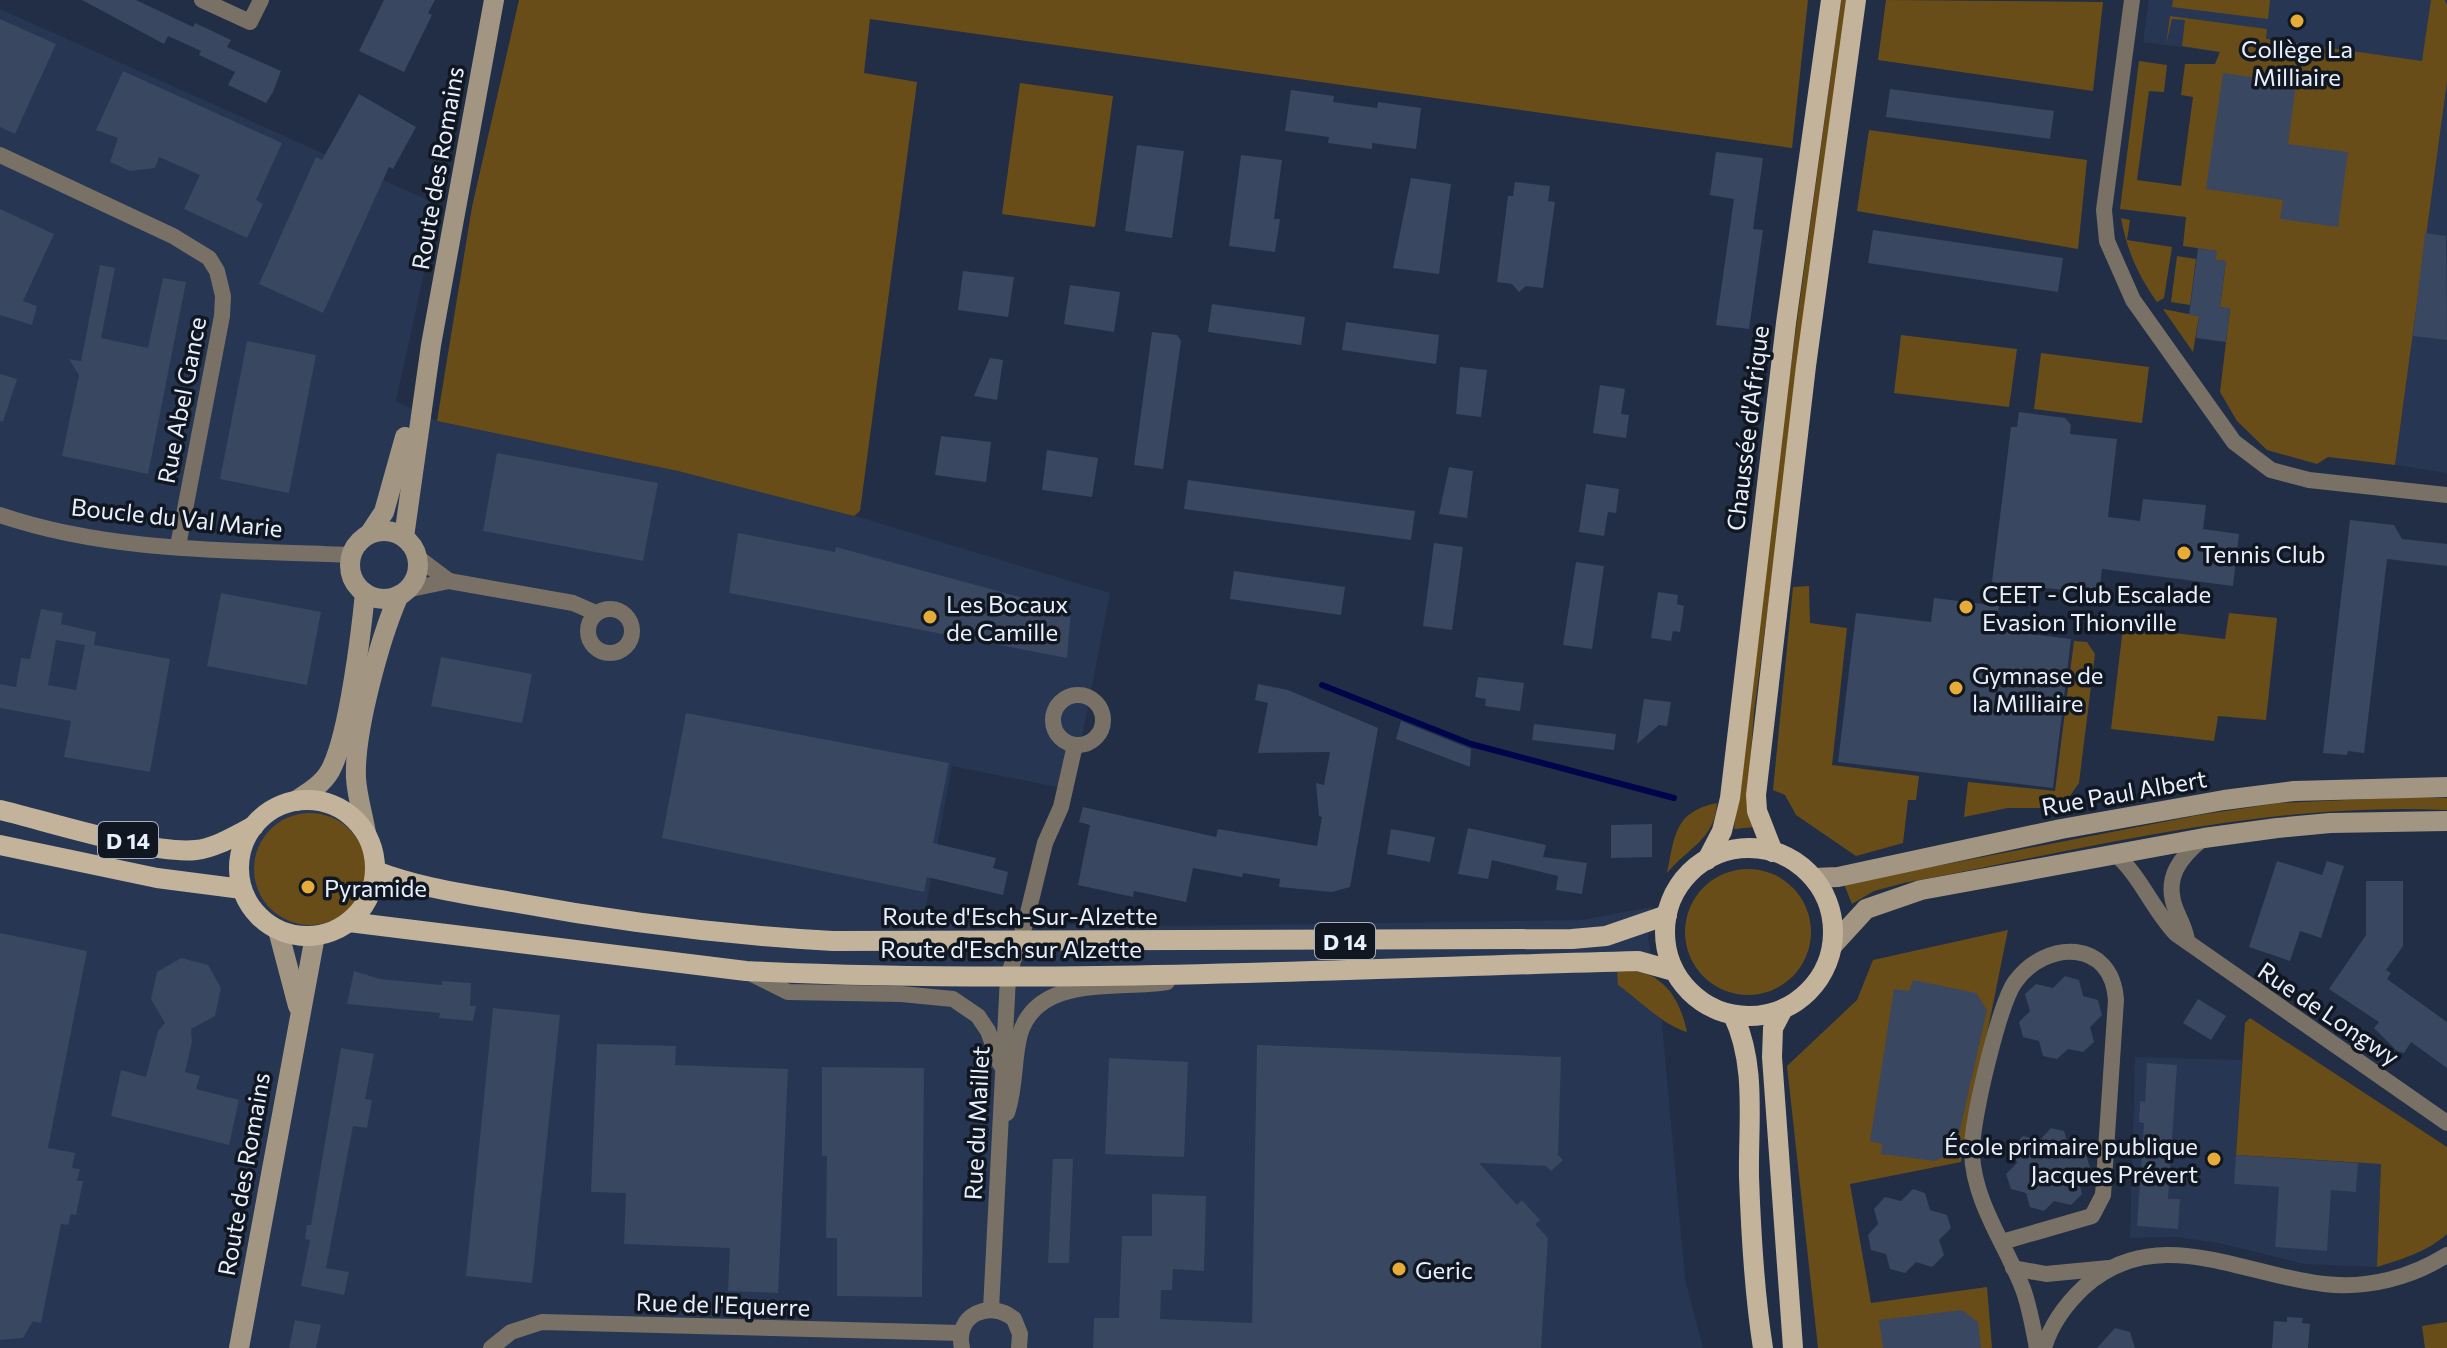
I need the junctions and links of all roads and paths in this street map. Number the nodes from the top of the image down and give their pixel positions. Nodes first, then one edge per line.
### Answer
1 (202, 0) edge
2 (261, 0) edge
3 (494, 0) edge
4 (1831, 0) edge
5 (1856, 0) edge
6 (2132, 0) edge
7 (0, 155) edge
8 (431, 345) junction
9 (2447, 495) edge
10 (0, 515) edge
11 (370, 533) junction
12 (404, 537) junction
13 (178, 546) junction
14 (351, 555) junction
15 (417, 557) junction
16 (449, 581) junction
17 (365, 593) junction
18 (403, 593) junction
19 (596, 613) dead end
20 (1075, 745) dead end
21 (2447, 787) edge
22 (296, 801) junction
23 (0, 810) edge
24 (2447, 821) edge
25 (254, 826) junction
26 (366, 833) junction
27 (2204, 838) junction
28 (0, 845) edge
29 (1773, 852) junction
30 (2115, 854) junction
31 (1707, 860) junction
32 (376, 871) junction
33 (1814, 878) junction
34 (242, 889) junction
35 (1667, 915) junction
36 (349, 922) junction
37 (278, 930) junction
38 (315, 936) junction
39 (2187, 940) junction
40 (1019, 942) junction
41 (1833, 945) junction
42 (746, 971) junction
43 (1674, 971) junction
44 (1221, 972) junction
45 (1008, 977) junction
46 (1783, 1009) junction
47 (299, 1010) junction
48 (1733, 1015) junction
49 (1004, 1073) junction
50 (2447, 1123) edge
51 (1000, 1134) junction
52 (2002, 1242) junction
53 (2447, 1255) edge
54 (2013, 1268) junction
55 (2109, 1268) junction
56 (991, 1309) junction
57 (961, 1340) edge
58 (239, 1348) edge
59 (491, 1348) edge
60 (1019, 1348) edge
61 (1763, 1348) edge
62 (1793, 1348) edge
63 (2037, 1348) edge
64 (2044, 1348) edge

1 - 2 street
3 - 8 street, Route des Romains
4 - 31 main road, Chaussée d'Afrique
5 - 29 main road
6 - 9 street
7 - 13 street, Rue Abel Gance
8 - 11 street, Route des Romains
8 - 12 street, Route des Romains
10 - 13 street, Boucle du Val Marie
11 - 12 street
11 - 14 street, Route des Romains
12 - 15 street
13 - 14 street, Boucle du Val Marie
14 - 17 street
15 - 16 street
15 - 18 street
16 - 18 street
16 - 19 street
17 - 18 street
17 - 22 street
18 - 26 street
20 - 40 street, Rue du Maillet
21 - 33 street, Rue Paul Albert
22 - 25 main road
22 - 26 main road
23 - 25 main road, D 14
24 - 27 street
25 - 34 main road
26 - 32 main road
27 - 30 street
27 - 39 street
28 - 34 main road, D 14
29 - 31 main road
29 - 33 main road
30 - 39 street, Rue de Longwy
30 - 41 street
31 - 35 main road
32 - 36 main road
32 - 40 main road, Route d'Esch-Sur-Alzette / D 14
33 - 41 main road
34 - 37 main road
35 - 40 main road, Route d'Esch-Sur-Alzette / D 14
35 - 43 main road
36 - 38 main road
36 - 42 main road, Route d'Esch sur Alzette / D 14
37 - 38 main road
37 - 47 street, Route des Romains
38 - 47 street, Route des Romains
39 - 50 street, Rue de Longwy
40 - 45 street, Rue du Maillet
41 - 46 main road
42 - 45 main road, Route d'Esch sur Alzette / D 14
42 - 49 street
43 - 44 main road, Route d'Esch sur Alzette / D 14
43 - 48 main road
44 - 45 main road, Route d'Esch sur Alzette / D 14
44 - 51 street
45 - 49 street, Rue du Maillet
46 - 48 main road
46 - 62 main road
47 - 58 street, Route des Romains
48 - 61 main road
49 - 51 street, Rue du Maillet
51 - 56 street, Rue du Maillet
52 - 52 street
52 - 54 street
53 - 55 street
54 - 55 street
54 - 63 street
55 - 64 street
56 - 57 street
56 - 60 street
57 - 59 street, Rue de l'Equerre

